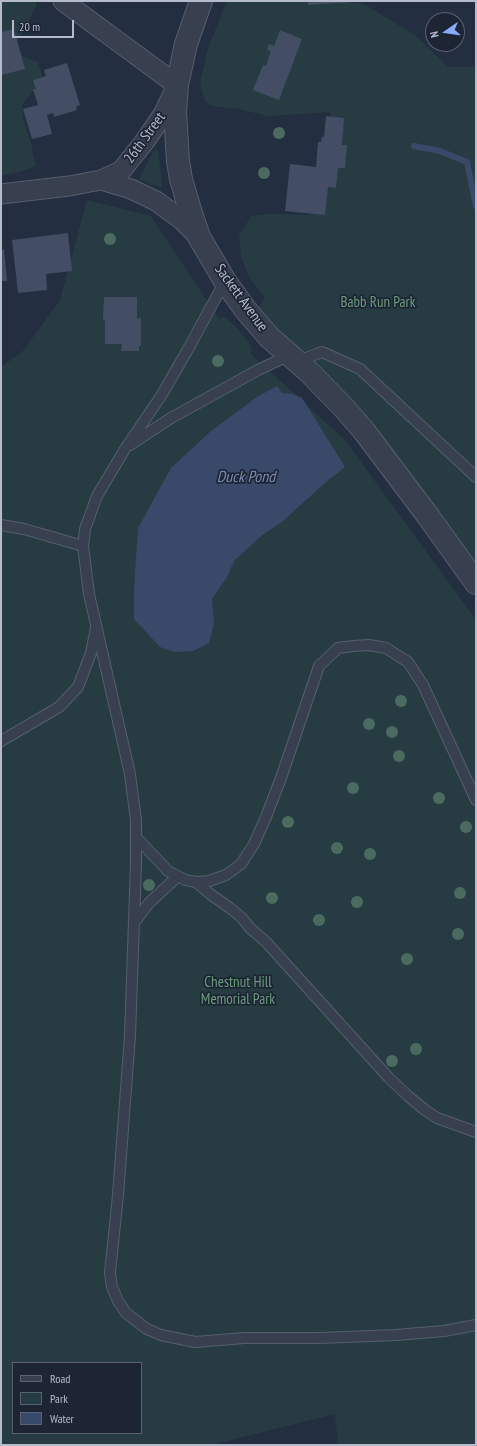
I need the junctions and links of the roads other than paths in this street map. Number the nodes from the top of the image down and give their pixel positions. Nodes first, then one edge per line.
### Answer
1 (63, 1) edge
2 (201, 1) edge
3 (177, 85) junction
4 (101, 180) junction
5 (1, 194) edge
6 (200, 237) junction
7 (224, 281) junction
8 (294, 358) junction
9 (125, 449) junction
10 (476, 477) edge
11 (1, 525) edge
12 (83, 546) junction
13 (476, 584) edge
14 (96, 624) junction
15 (1, 741) edge
16 (476, 800) edge
17 (136, 837) junction
18 (177, 877) junction
19 (196, 882) junction
20 (134, 923) junction
21 (476, 1132) edge
22 (476, 1325) edge

1 - 3 street
2 - 3 street, Sackett Avenue
3 - 4 street, 26th Street
3 - 6 street, Sackett Avenue
4 - 5 street, 26th Street
4 - 6 street, 26th Street
6 - 7 street, Sackett Avenue
7 - 8 street, Sackett Avenue
7 - 9 lane
8 - 9 lane
8 - 10 lane
8 - 13 street, Sackett Avenue
9 - 12 lane
11 - 12 lane
12 - 14 lane
14 - 15 lane
14 - 17 lane
16 - 19 lane
17 - 18 lane
17 - 20 lane
18 - 19 lane
18 - 20 lane
19 - 21 lane
20 - 22 lane

